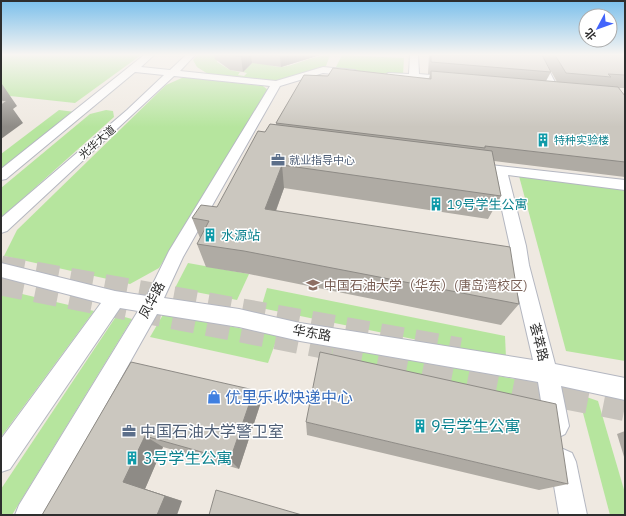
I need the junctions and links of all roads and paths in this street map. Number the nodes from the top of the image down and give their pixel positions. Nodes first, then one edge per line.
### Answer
1 (120, 79) edge
2 (165, 79) edge
3 (229, 79) edge
4 (292, 79) edge
5 (436, 79) edge
6 (548, 79) edge
7 (466, 82) edge
8 (276, 84) junction
9 (539, 88) edge
10 (554, 90) junction
11 (568, 91) edge
12 (244, 138) junction
13 (260, 140) edge
14 (462, 166) edge
15 (500, 171) junction
16 (1, 176) edge
17 (625, 185) edge
18 (1, 227) edge
19 (1, 270) edge
20 (114, 299) junction
21 (152, 304) junction
22 (547, 373) junction
23 (625, 389) edge
24 (1, 460) edge
25 (29, 515) edge
26 (573, 515) edge

1 - 16 street
2 - 18 street, 光华大道
3 - 8 street
4 - 8 street
5 - 7 street
6 - 10 street
8 - 12 street, 凤华路
9 - 10 street
10 - 11 street
12 - 13 street
12 - 21 street, 凤华路
14 - 15 street
15 - 17 street
15 - 22 street, 荟萃路
19 - 20 street, 华东路
20 - 21 street, 华东路
20 - 24 street
21 - 22 street, 华东路
21 - 25 street, 凤华路
22 - 23 street, 华东路
22 - 26 street, 荟萃路

